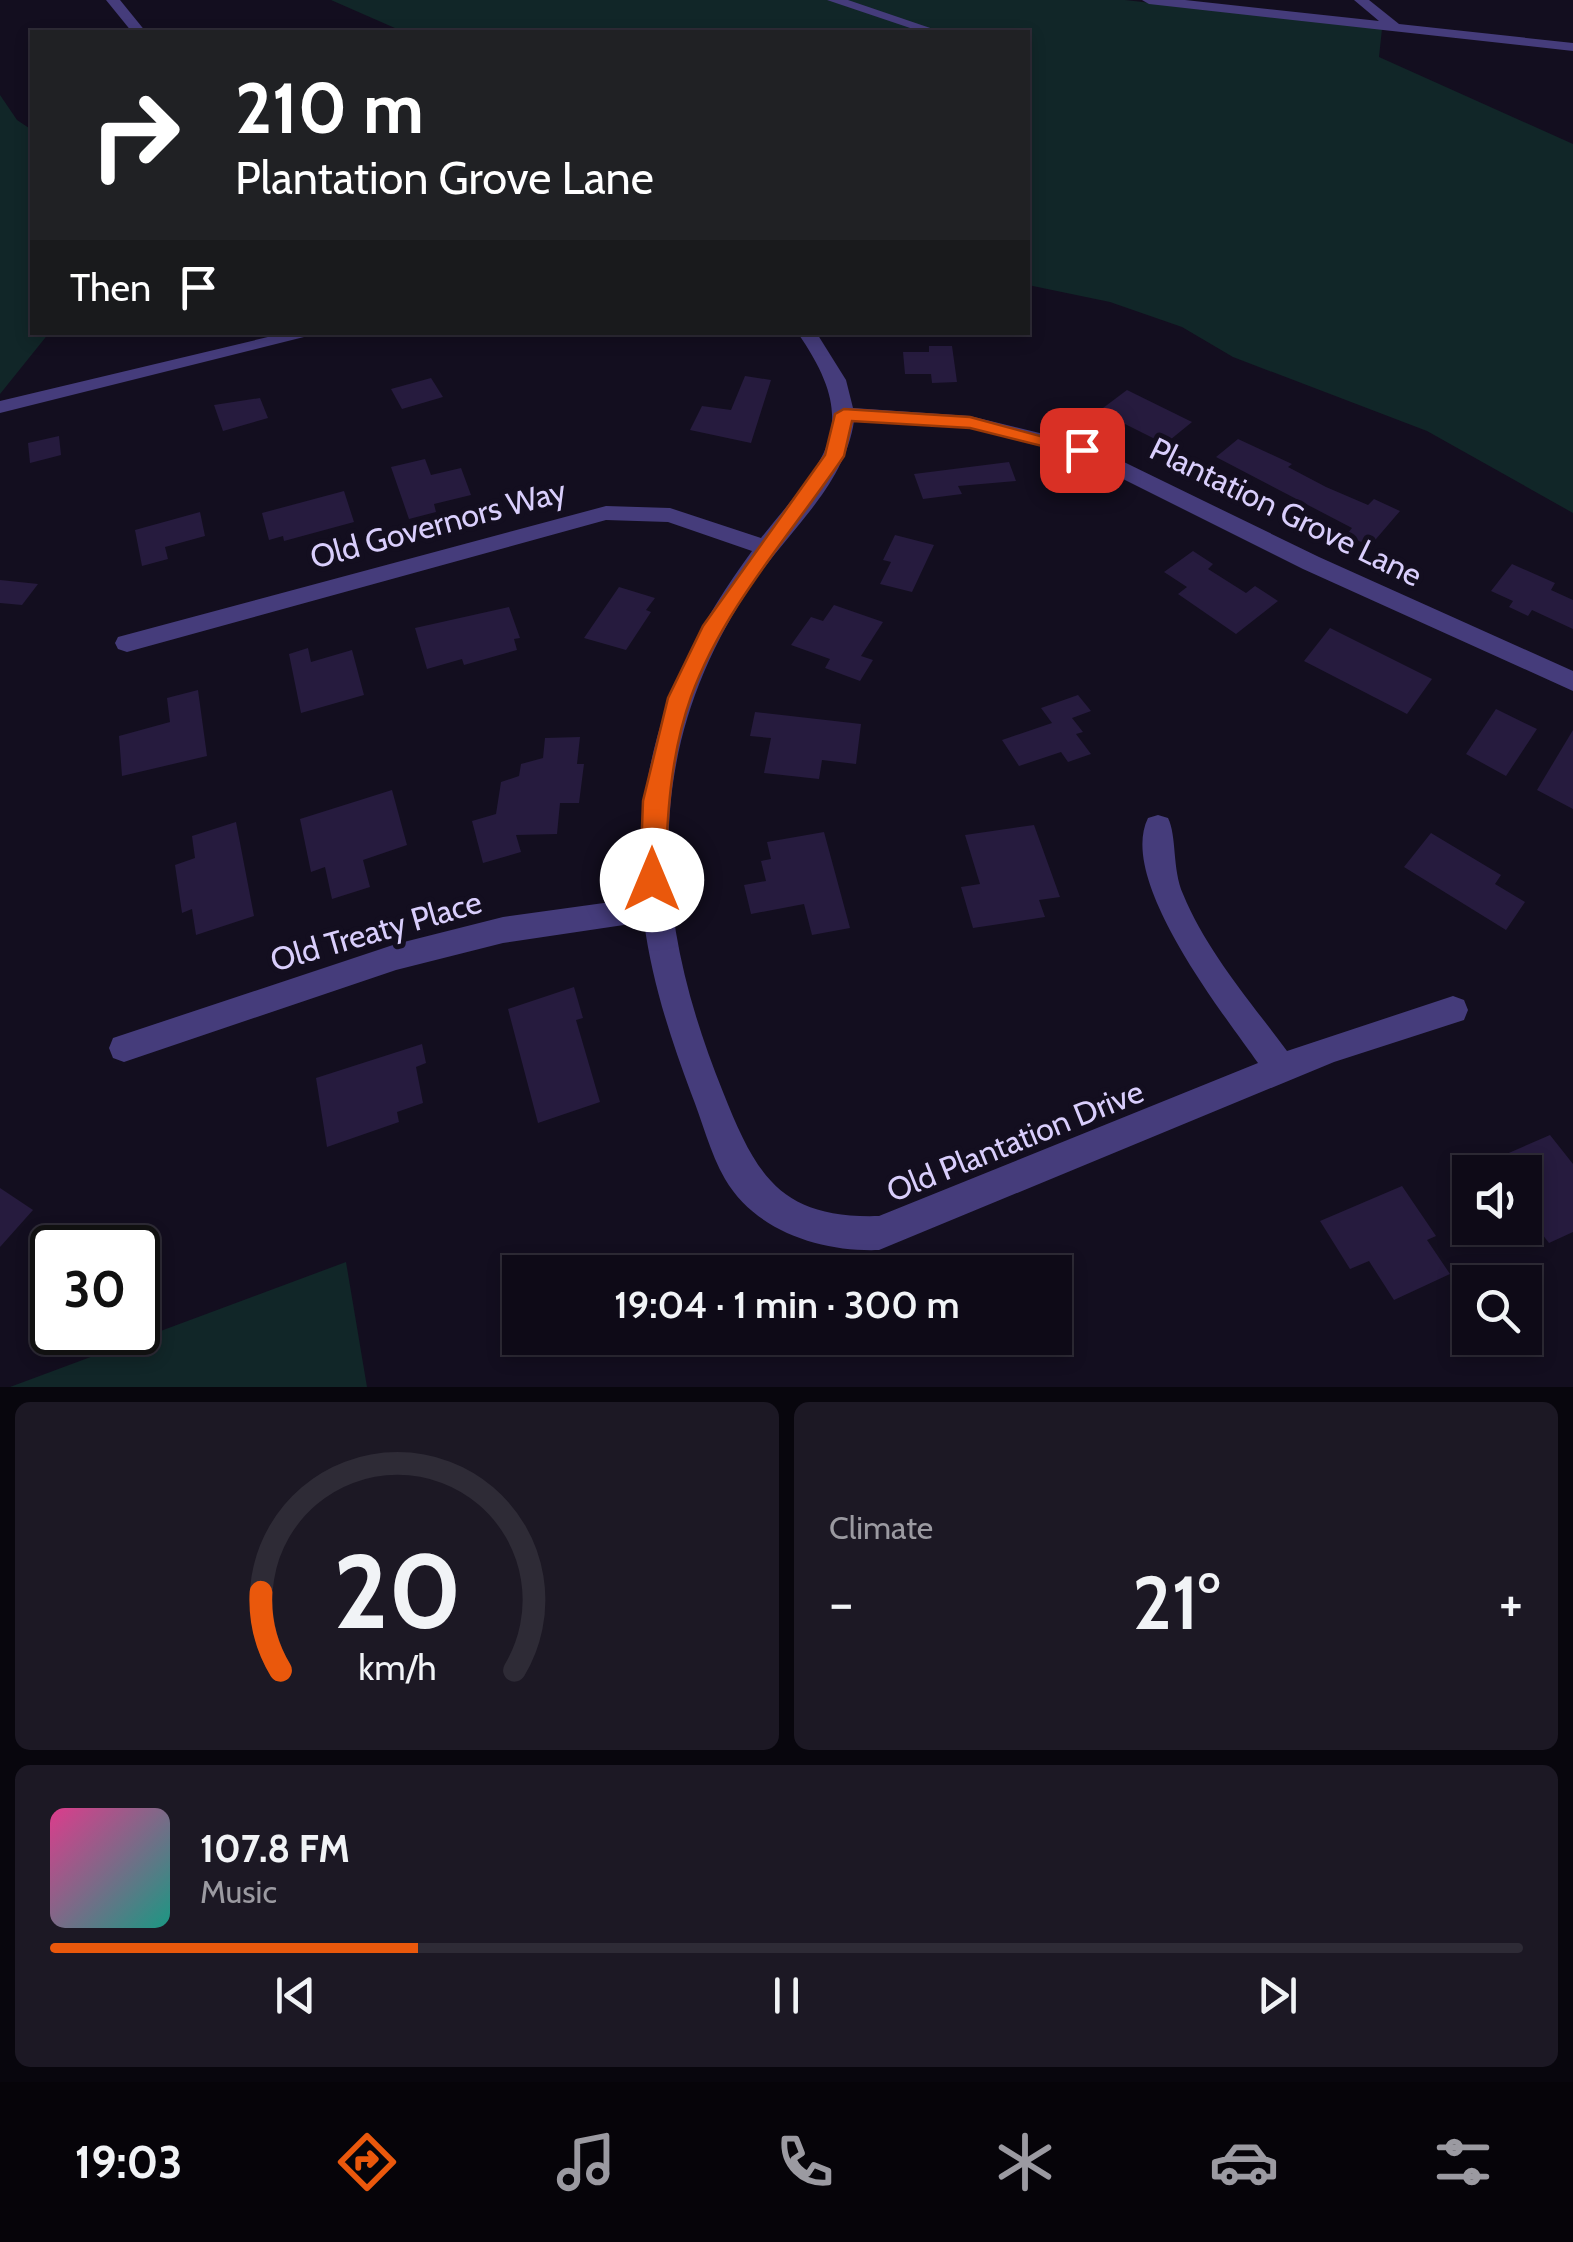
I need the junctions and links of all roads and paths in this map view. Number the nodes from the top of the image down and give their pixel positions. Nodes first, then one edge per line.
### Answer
1 (114, 0) edge
2 (834, 0) edge
3 (1149, 0) edge
4 (1346, 0) edge
5 (1361, 0) edge
6 (1392, 27) junction
7 (137, 30) edge
8 (930, 30) edge
9 (1573, 47) edge
10 (302, 335) edge
11 (808, 335) edge
12 (0, 407) edge
13 (844, 414) junction
14 (766, 548) junction
15 (126, 643) dead end
16 (1573, 682) edge
17 (1158, 826) dead end
18 (654, 908) junction
19 (1453, 1010) dead end
20 (124, 1048) dead end
21 (1281, 1070) junction

1 - 7 street
2 - 8 street
3 - 6 street
4 - 6 street
5 - 6 street
6 - 9 street
10 - 12 street
11 - 13 street
13 - 14 street, Old Plantation Drive
13 - 16 street, Plantation Grove Lane
14 - 15 street, Old Governors Way
14 - 18 street, Old Plantation Drive
17 - 21 street
18 - 20 street, Old Treaty Place
18 - 21 street, Old Plantation Drive
19 - 21 street, Old Plantation Drive

